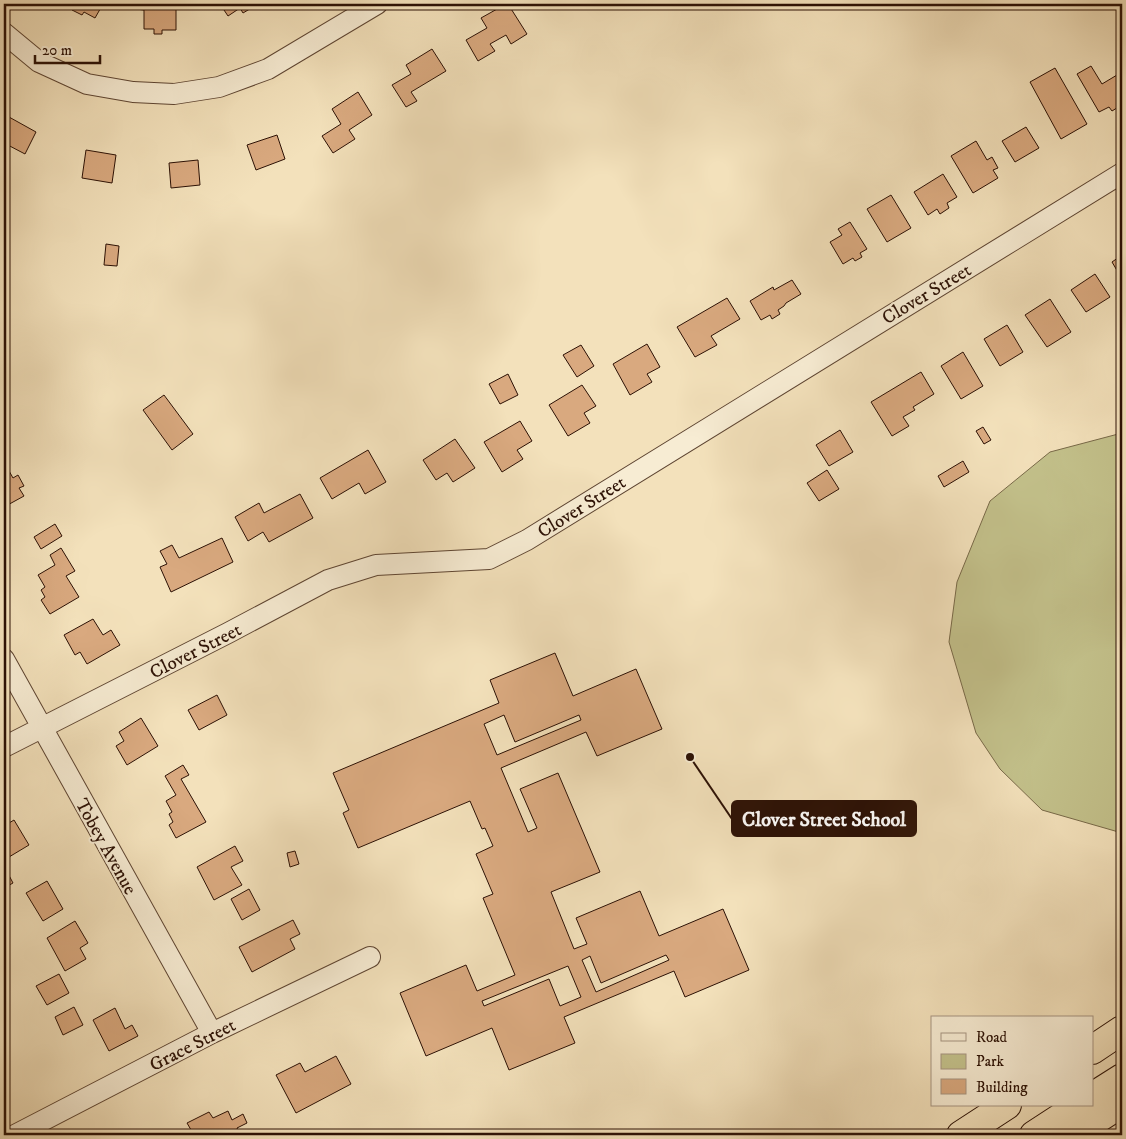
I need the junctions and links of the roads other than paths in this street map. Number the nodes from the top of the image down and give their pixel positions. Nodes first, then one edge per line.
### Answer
1 (377, 4) edge
2 (4, 34) edge
3 (1122, 173) edge
4 (4, 658) edge
5 (42, 728) junction
6 (4, 748) edge
7 (370, 957) dead end
8 (1122, 1030) edge
9 (212, 1033) junction
10 (1094, 1049) edge
11 (1122, 1078) edge
12 (1094, 1096) edge
13 (1122, 1103) edge
14 (1005, 1106) edge
15 (1078, 1106) edge
16 (15, 1135) edge
17 (961, 1135) edge
18 (1034, 1135) edge
19 (1072, 1135) edge

1 - 2 street
3 - 5 street, Clover Street
4 - 5 street, Tobey Avenue
5 - 6 street, Clover Street
5 - 9 street, Tobey Avenue
7 - 9 street, Grace Street
8 - 10 highway
9 - 16 street, Grace Street
11 - 12 highway
13 - 19 highway
14 - 17 highway
15 - 18 highway

